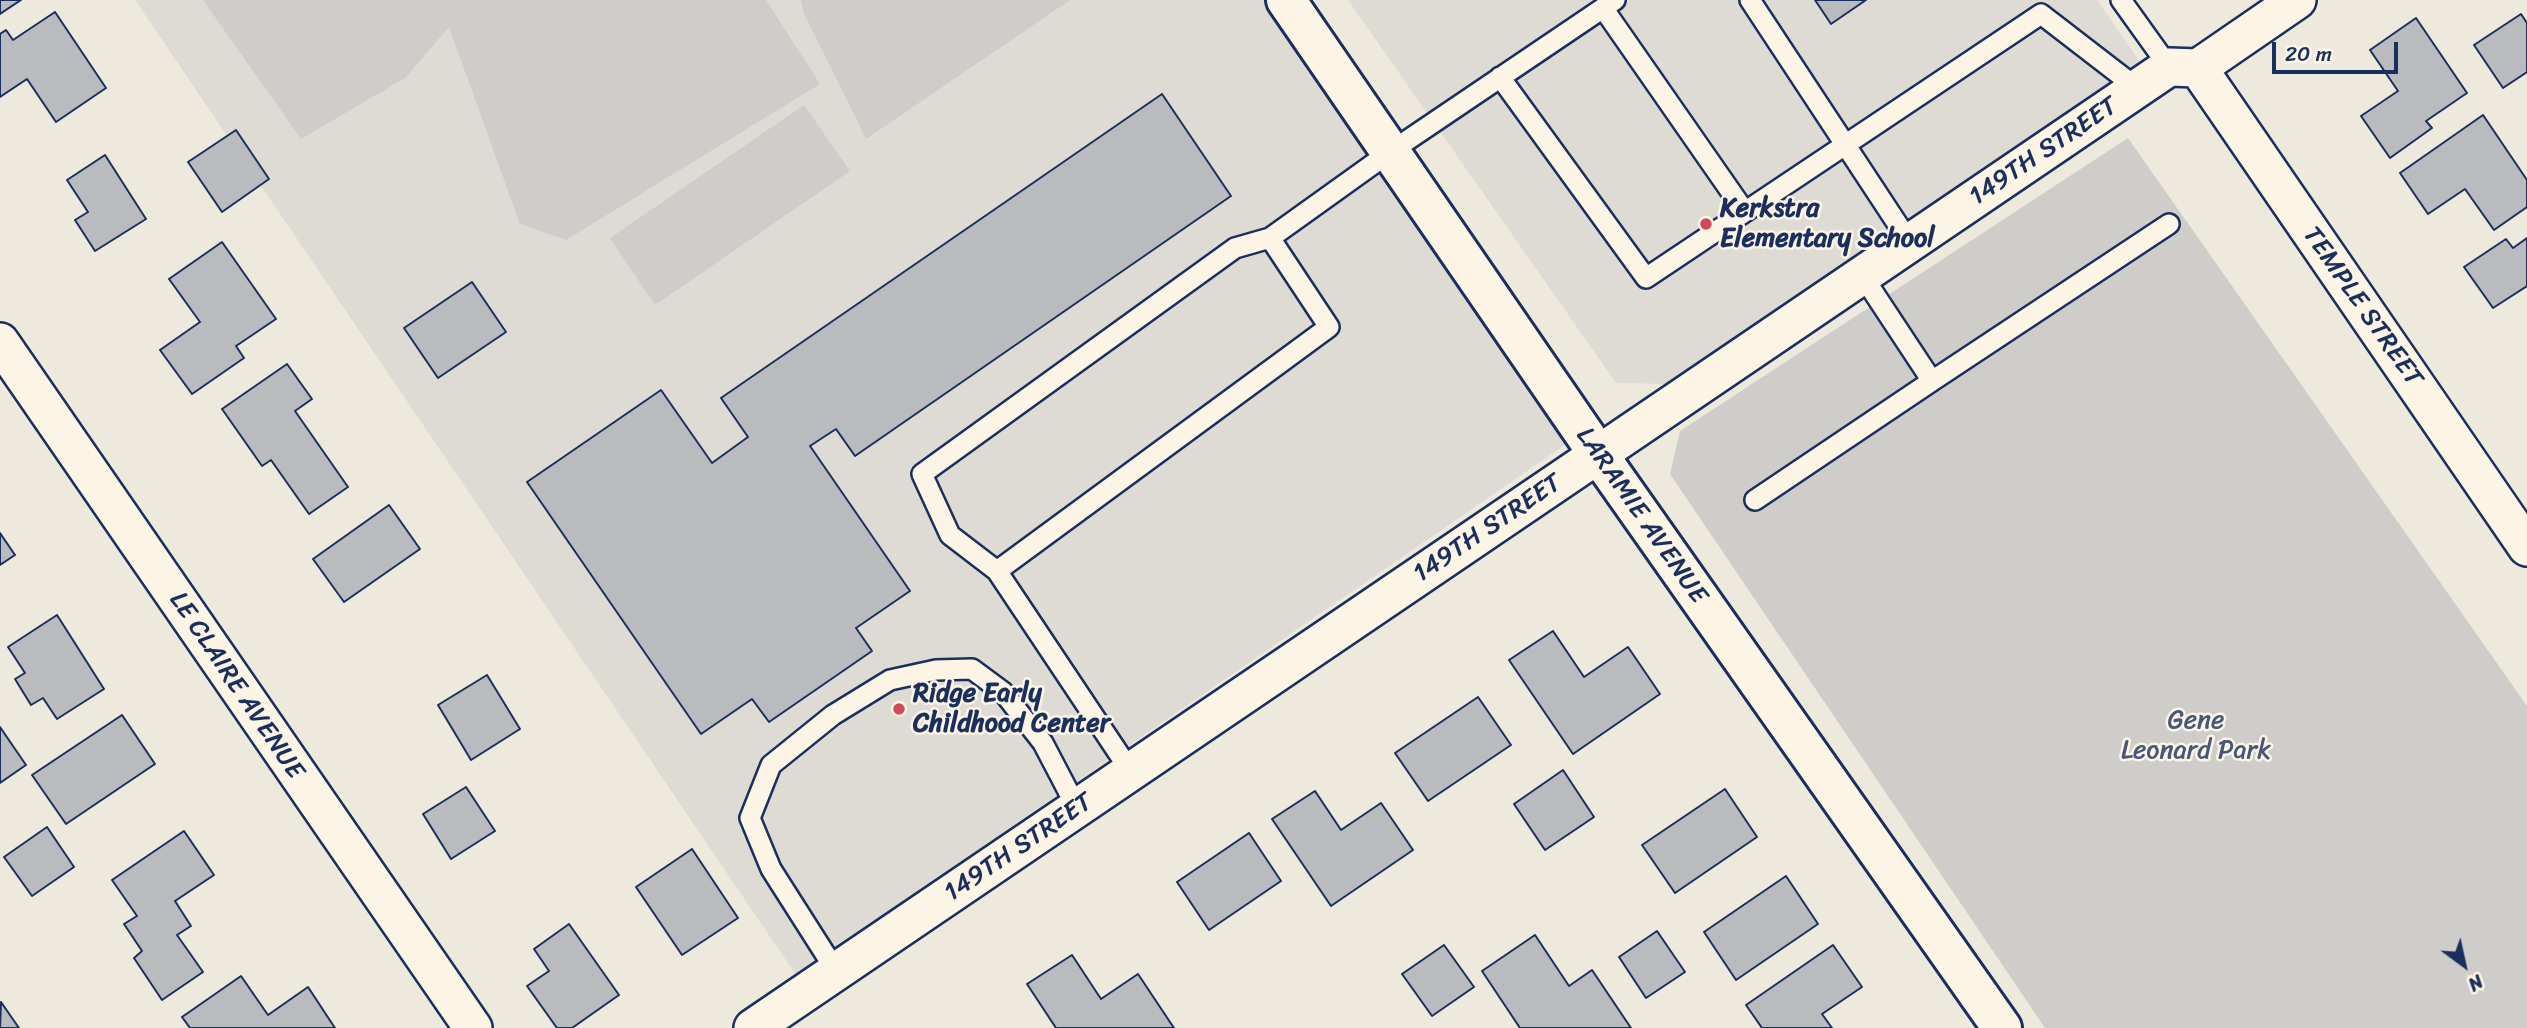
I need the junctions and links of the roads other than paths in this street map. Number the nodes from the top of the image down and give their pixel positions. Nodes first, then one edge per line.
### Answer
1 (1286, 0) edge
2 (1750, 0) edge
3 (2121, 0) edge
4 (2297, 0) edge
5 (1609, 4) edge
6 (2183, 67) junction
7 (1500, 77) junction
8 (2137, 88) junction
9 (1846, 144) junction
10 (1390, 152) junction
11 (1745, 212) junction
12 (2169, 224) dead end
13 (1270, 238) junction
14 (1910, 243) junction
15 (1862, 275) junction
16 (0, 342) edge
17 (1932, 381) junction
18 (1598, 454) junction
19 (1755, 500) dead end
20 (2527, 547) edge
21 (997, 571) junction
22 (1131, 772) junction
23 (1077, 808) junction
24 (836, 971) junction
25 (474, 1028) edge
26 (753, 1028) edge
27 (2002, 1028) edge

1 - 10 street, LARAMIE AVENUE
2 - 9 lane
3 - 6 lane
4 - 6 street, 149TH STREET
5 - 7 lane
5 - 11 lane
6 - 8 street, 149TH STREET
6 - 20 street, TEMPLE STREET
7 - 10 lane
7 - 11 lane
8 - 9 lane
8 - 14 street, 149TH STREET
9 - 11 lane
9 - 14 lane
10 - 13 lane
10 - 18 street, LARAMIE AVENUE
12 - 17 lane
13 - 21 lane
13 - 21 lane
14 - 15 street, 149TH STREET
15 - 17 lane
15 - 18 street, 149TH STREET
16 - 25 street, LE CLAIRE AVENUE
17 - 19 lane
18 - 22 street, 149TH STREET
18 - 27 street, LARAMIE AVENUE
21 - 22 lane
22 - 23 street, 149TH STREET
23 - 24 street, 149TH STREET
23 - 24 lane
24 - 26 street, 149TH STREET

